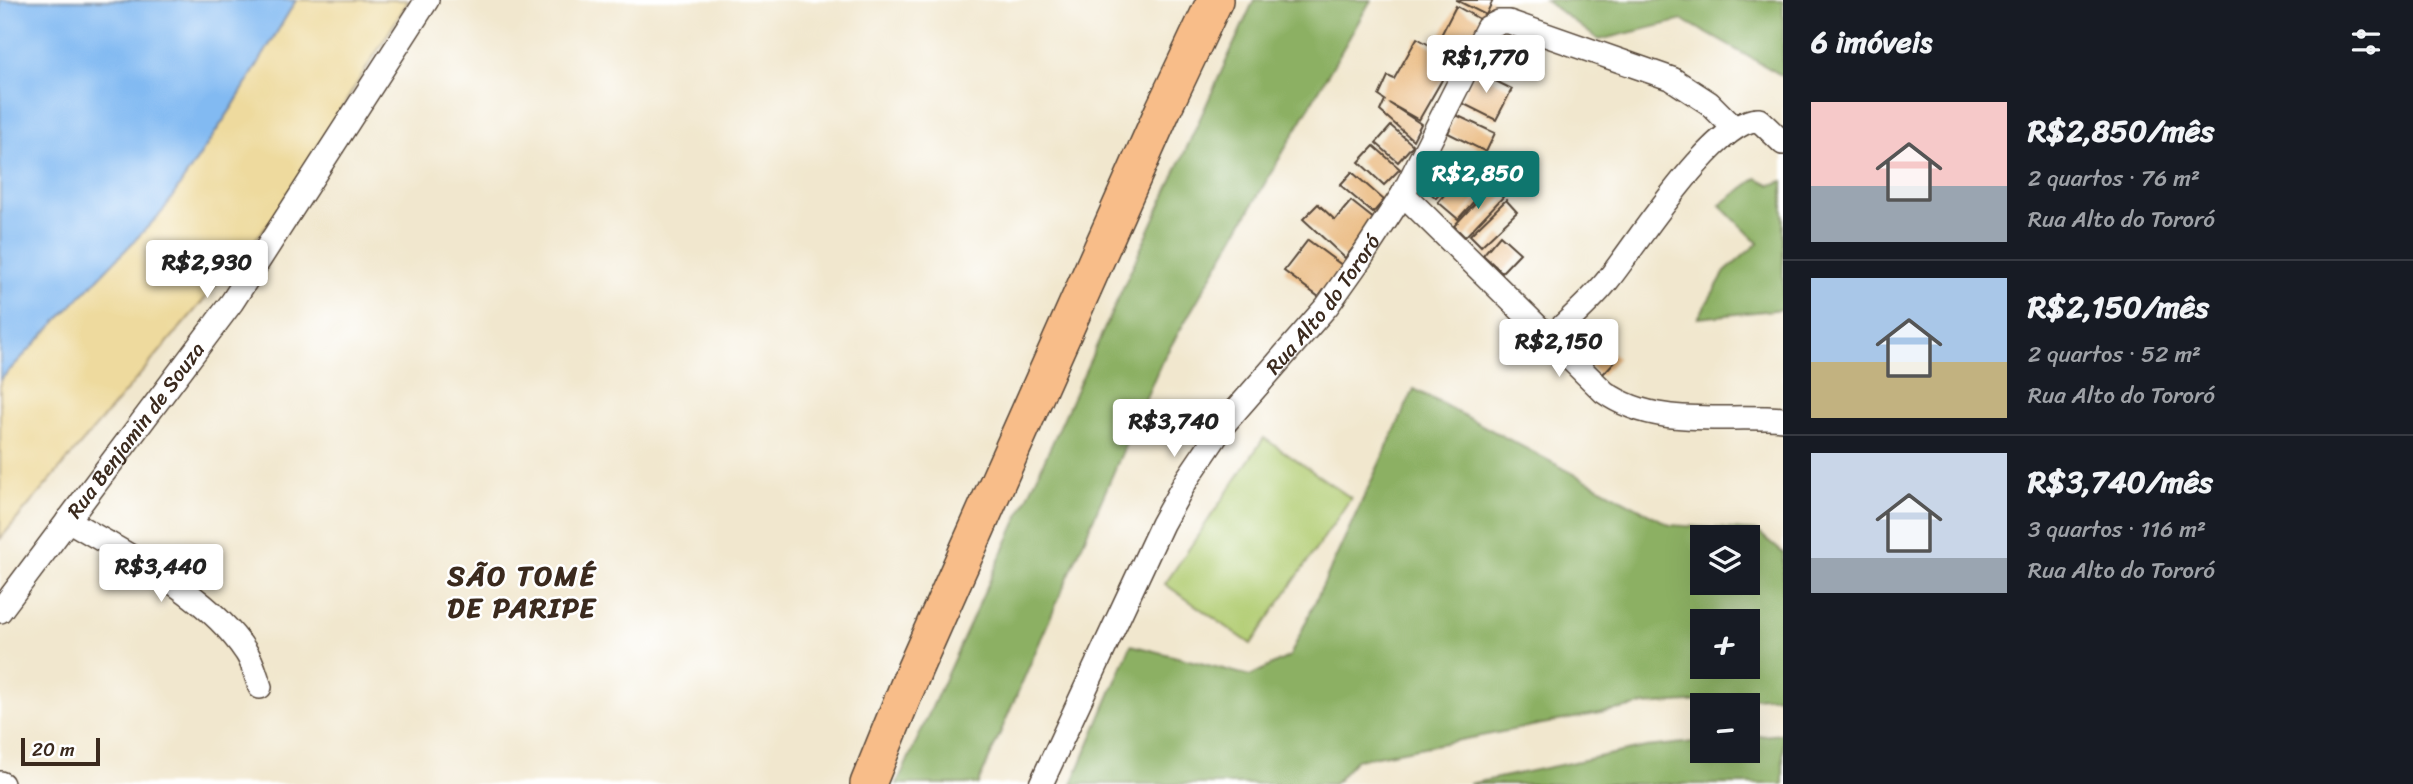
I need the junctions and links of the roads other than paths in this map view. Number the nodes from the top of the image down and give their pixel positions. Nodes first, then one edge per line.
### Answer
1 (427, 0) edge
2 (1216, 0) edge
3 (1733, 127) junction
4 (1783, 143) edge
5 (1403, 194) junction
6 (1550, 338) junction
7 (1783, 419) edge
8 (68, 520) junction
9 (0, 611) edge
10 (260, 687) dead end
11 (867, 784) edge
12 (1041, 784) edge

1 - 8 street, Rua Benjamin de Souza
2 - 11 main road
3 - 4 street
3 - 5 street, Rua Alto do Tororó
3 - 6 street
5 - 6 street
5 - 12 street, Rua Alto do Tororó
6 - 7 street
8 - 9 street, Rua Benjamin de Souza
8 - 10 street

